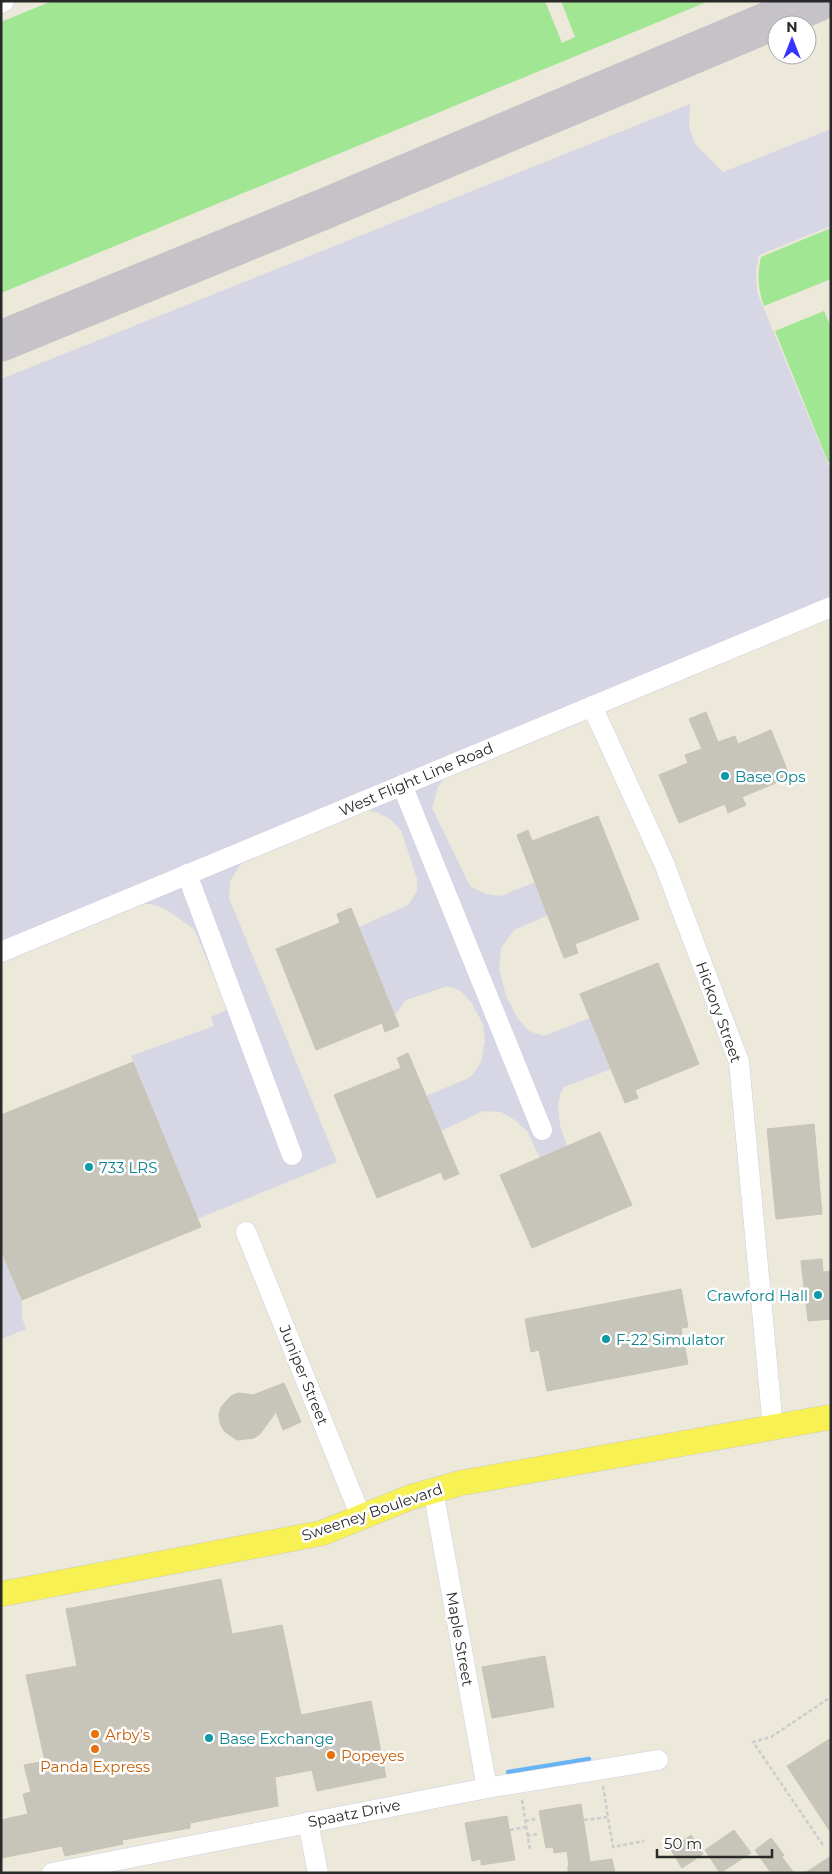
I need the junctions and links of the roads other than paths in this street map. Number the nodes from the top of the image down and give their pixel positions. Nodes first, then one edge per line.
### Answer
1 (831, 607) edge
2 (592, 706) junction
3 (402, 785) junction
4 (188, 874) junction
5 (1, 952) edge
6 (542, 1130) dead end
7 (292, 1155) dead end
8 (246, 1232) dead end
9 (831, 1417) edge
10 (773, 1428) junction
11 (433, 1490) junction
12 (362, 1517) junction
13 (1, 1594) edge
14 (658, 1760) dead end
15 (486, 1788) junction
16 (308, 1822) junction
17 (52, 1873) edge
18 (318, 1873) edge

1 - 2 street, West Flight Line Road
2 - 3 street, West Flight Line Road
2 - 10 street, Hickory Street
3 - 4 street, West Flight Line Road
3 - 6 street
4 - 5 street, West Flight Line Road
4 - 7 street
8 - 12 street, Juniper Street
9 - 10 main road, Sweeney Boulevard
10 - 11 main road, Sweeney Boulevard
11 - 12 main road, Sweeney Boulevard
11 - 15 street, Maple Street
12 - 13 main road, Sweeney Boulevard
14 - 15 street, Spaatz Drive
15 - 16 street, Spaatz Drive
16 - 17 street, Spaatz Drive
16 - 18 street

